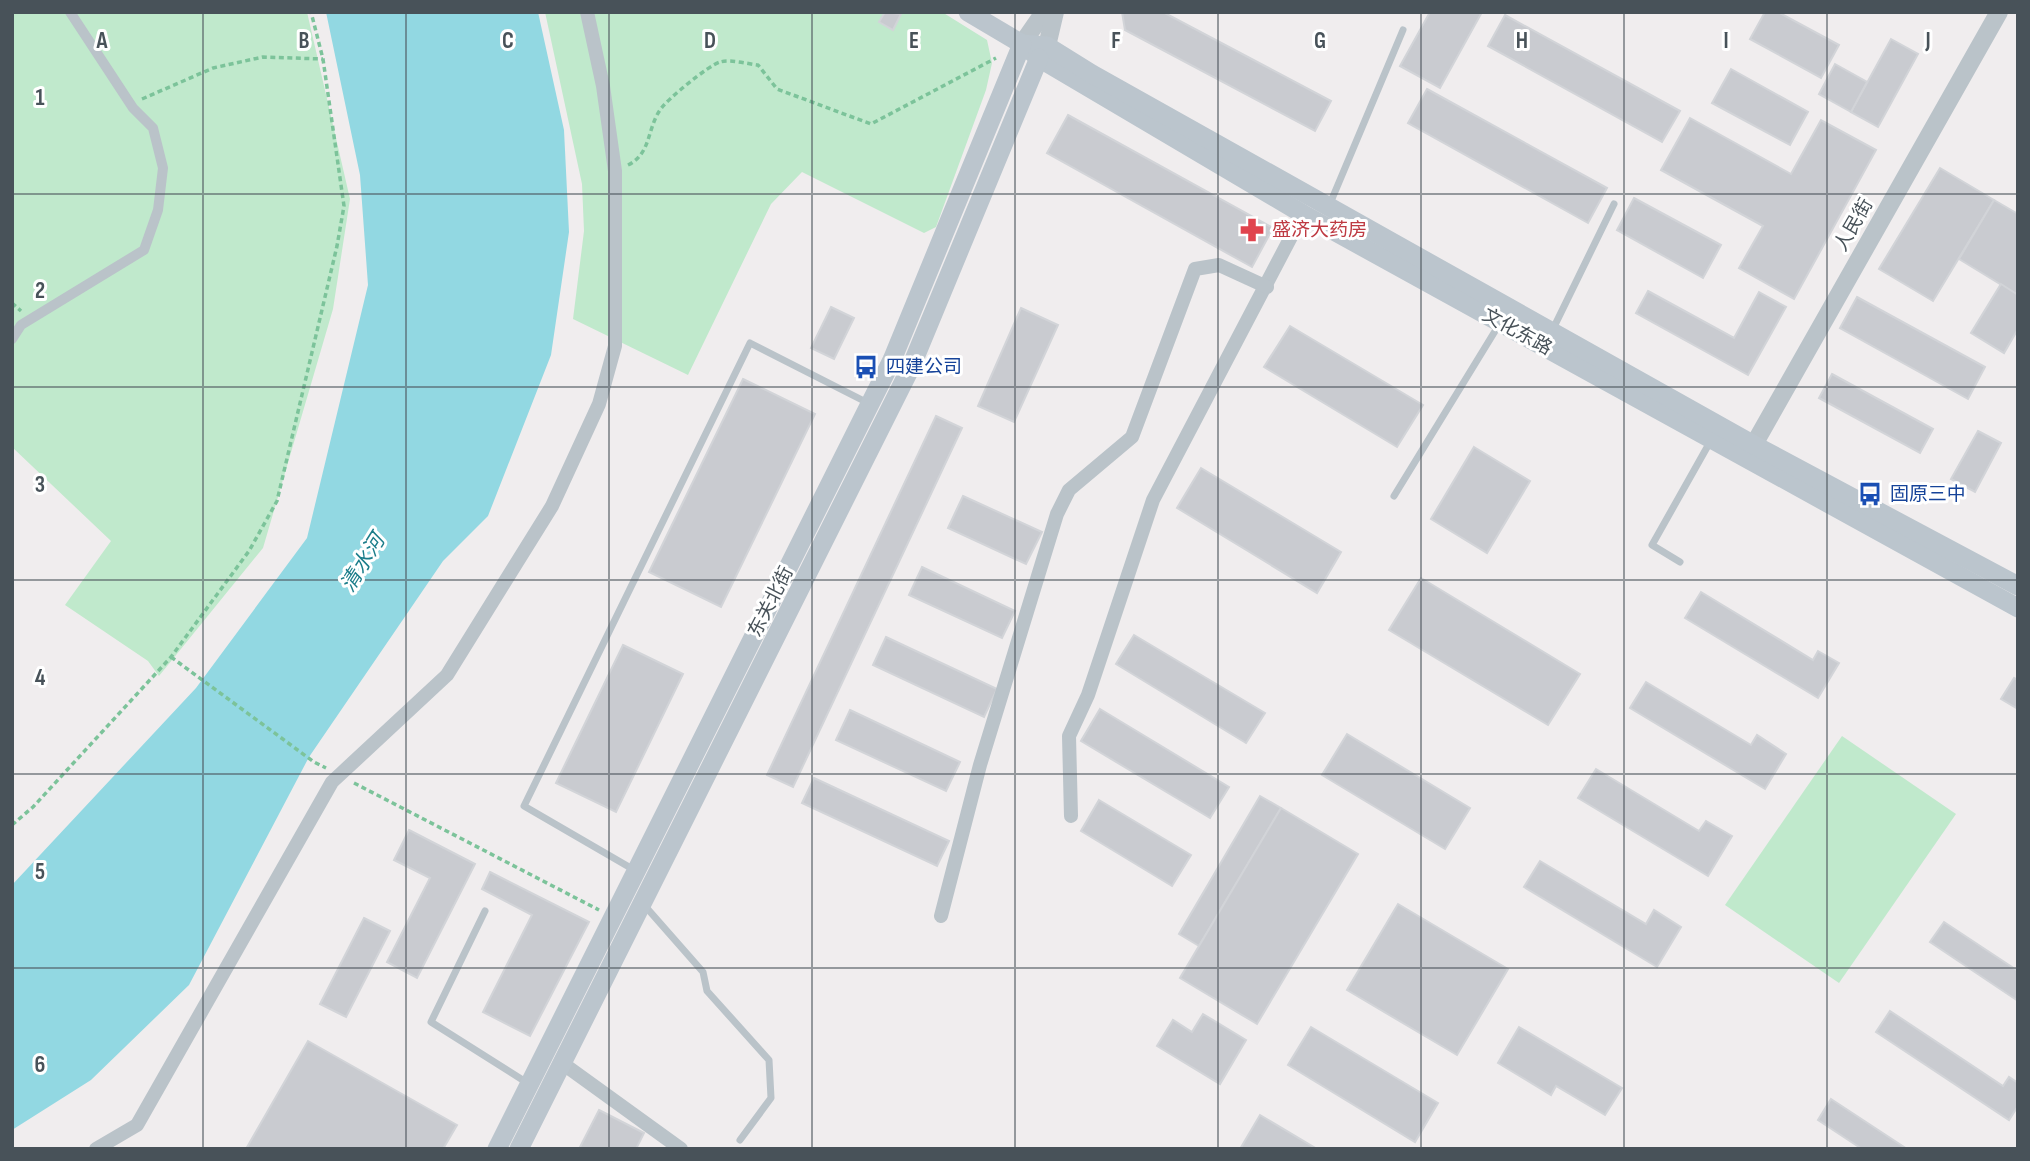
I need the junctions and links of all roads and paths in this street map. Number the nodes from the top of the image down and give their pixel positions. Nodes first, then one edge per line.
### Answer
1 (70, 12) edge
2 (311, 12) edge
3 (587, 12) edge
4 (968, 12) edge
5 (1044, 12) edge
6 (1055, 12) edge
7 (1999, 12) edge
8 (1403, 30) dead end
9 (1022, 44) junction
10 (1043, 52) junction
11 (323, 59) junction
12 (131, 104) junction
13 (615, 172) junction
14 (1614, 204) dead end
15 (1329, 207) junction
16 (1303, 214) junction
17 (1267, 287) junction
18 (1500, 323) junction
19 (1552, 332) junction
20 (12, 339) edge
21 (870, 404) junction
22 (1715, 432) junction
23 (1750, 452) junction
24 (1394, 496) dead end
25 (1680, 562) dead end
26 (2018, 586) edge
27 (2018, 608) edge
28 (171, 657) junction
29 (340, 775) junction
30 (1071, 816) dead end
31 (12, 825) edge
32 (636, 871) junction
33 (642, 903) junction
34 (485, 911) dead end
35 (941, 916) dead end
36 (613, 918) junction
37 (562, 1063) junction
38 (530, 1085) junction
39 (740, 1140) dead end
40 (96, 1149) edge
41 (497, 1149) edge
42 (519, 1149) edge
43 (681, 1149) edge

1 - 12 street
2 - 11 path
3 - 13 street
4 - 9 main road, 文化东路
5 - 9 street
6 - 10 street
7 - 23 street, 人民街
8 - 15 lane
9 - 10 main road, 文化东路
9 - 13 path
9 - 21 main road, 东关北街
10 - 15 main road, 文化东路
10 - 16 main road, 文化东路
10 - 33 main road, 东关北街
11 - 12 path
11 - 28 path
12 - 20 street
13 - 29 street
14 - 19 lane
15 - 19 main road, 文化东路
16 - 17 street
16 - 18 main road, 文化东路
17 - 30 street
17 - 35 street
18 - 22 main road, 文化东路
18 - 24 lane
19 - 22 main road, 文化东路
21 - 32 main road, 东关北街
21 - 32 lane
22 - 23 main road, 文化东路
22 - 25 lane
23 - 26 main road, 文化东路
23 - 27 main road, 文化东路
28 - 29 path
28 - 31 path
29 - 36 path
29 - 40 street
32 - 36 main road, 东关北街
33 - 37 main road, 东关北街
33 - 39 lane
34 - 38 lane
36 - 38 main road, 东关北街
37 - 42 main road, 东关北街
37 - 43 street
38 - 41 main road, 东关北街

